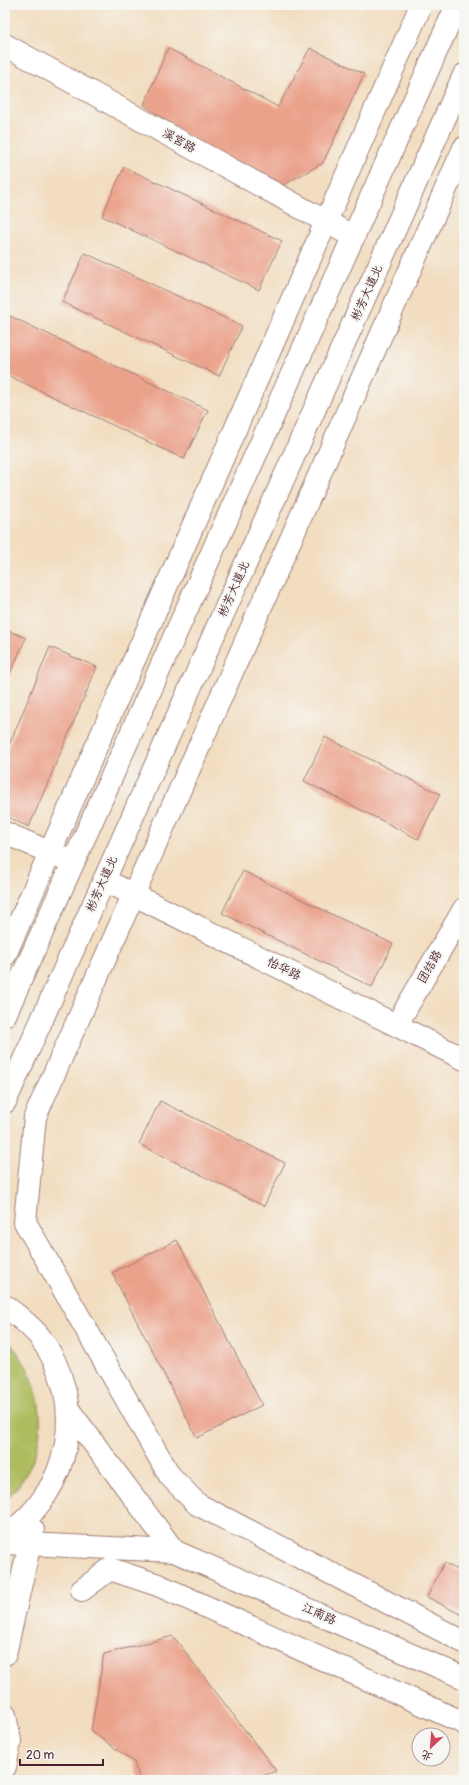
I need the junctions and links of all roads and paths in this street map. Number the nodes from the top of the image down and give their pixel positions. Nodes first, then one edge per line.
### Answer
1 (421, 5) edge
2 (457, 5) edge
3 (5, 45) edge
4 (463, 79) edge
5 (464, 148) edge
6 (326, 222) junction
7 (354, 237) junction
8 (5, 833) edge
9 (50, 852) junction
10 (73, 862) junction
11 (104, 880) junction
12 (134, 894) junction
13 (464, 909) edge
14 (5, 955) edge
15 (5, 1015) edge
16 (397, 1024) junction
17 (464, 1059) edge
18 (5, 1102) edge
19 (5, 1306) edge
20 (68, 1409) junction
21 (37, 1508) junction
22 (5, 1536) edge
23 (5, 1543) edge
24 (29, 1544) junction
25 (174, 1550) junction
26 (82, 1590) dead end
27 (464, 1642) edge
28 (5, 1654) edge
29 (464, 1678) edge
30 (5, 1715) edge
31 (464, 1723) edge
32 (5, 1767) edge

1 - 6 street
2 - 7 street
3 - 6 street, 溪宫路
4 - 11 street, 彬芳大道北
5 - 12 street
6 - 7 street, 溪宫路
6 - 9 street
7 - 10 street
8 - 9 street
9 - 10 street
9 - 14 street
10 - 15 street
11 - 12 street, 怡华路
11 - 18 street, 彬芳大道北
12 - 16 street, 怡华路
12 - 27 street
13 - 16 street, 团结路
16 - 17 street, 怡华路
19 - 20 street
20 - 21 street
20 - 25 street, 江南路
21 - 22 street
21 - 24 street
23 - 24 street, 江南路
24 - 25 street, 江南路
24 - 28 street
25 - 29 street, 江南路
26 - 31 street
30 - 32 street

